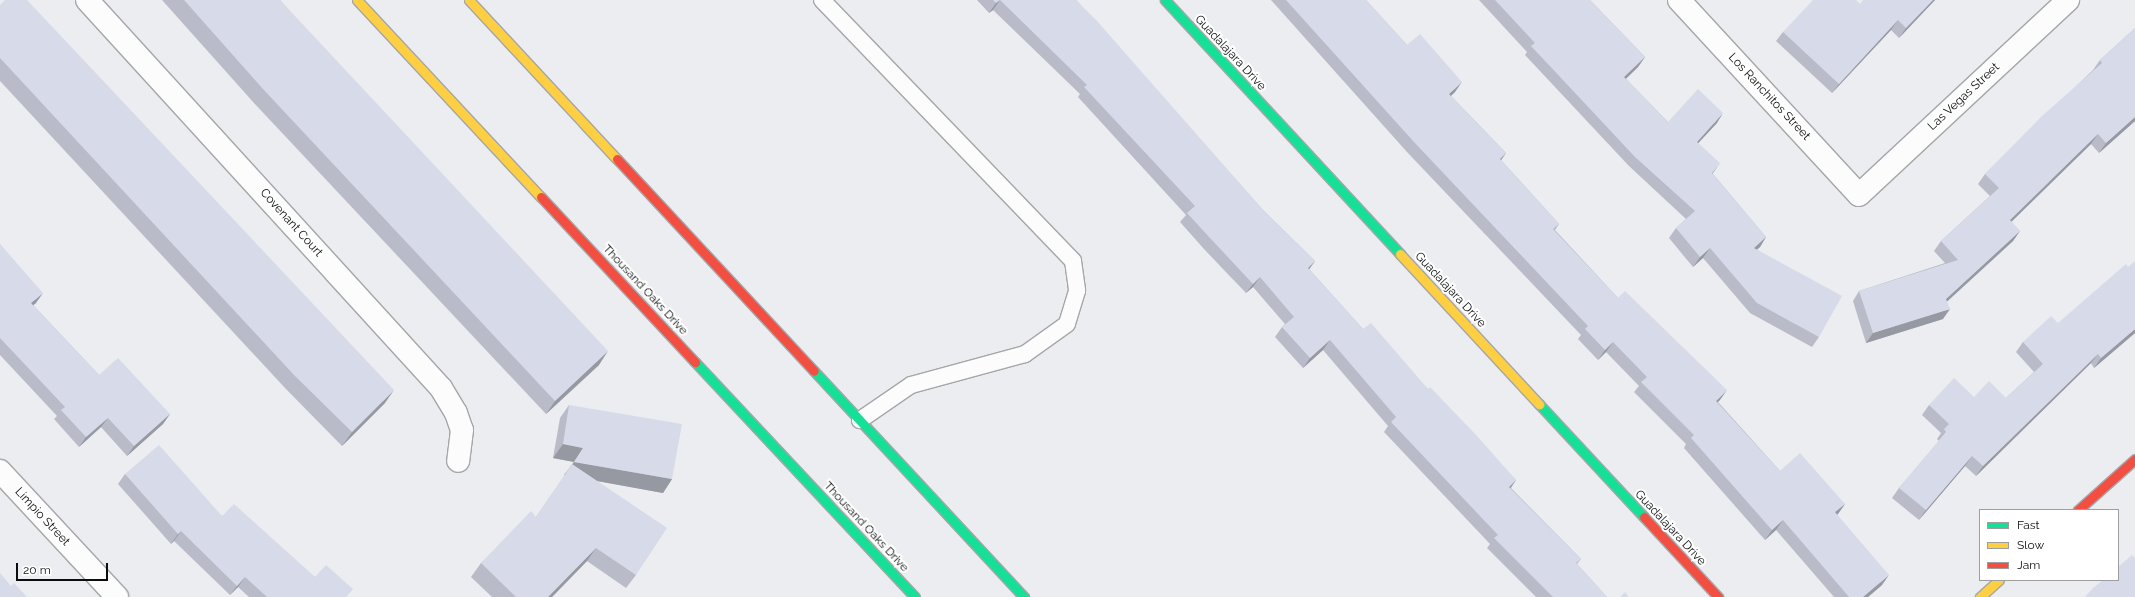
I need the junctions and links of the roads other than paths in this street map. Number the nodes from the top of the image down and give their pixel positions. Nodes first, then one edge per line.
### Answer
1 (87, 0) edge
2 (357, 0) edge
3 (469, 0) edge
4 (822, 0) edge
5 (1165, 0) edge
6 (1680, 0) edge
7 (2068, 0) edge
8 (1859, 195) joint
9 (860, 420) junction
10 (2135, 459) edge
11 (458, 462) dead end
12 (0, 471) edge
13 (2079, 509) edge
14 (1998, 581) edge
15 (117, 597) edge
16 (916, 597) edge
17 (1024, 597) edge
18 (1718, 597) edge
19 (1980, 597) edge

1 - 11 street, Covenant Court
2 - 16 main road, Thousand Oaks Drive
3 - 9 main road
4 - 9 lane
5 - 18 main road, Guadalajara Drive
6 - 8 street, Los Ranchitos Street
7 - 8 street, Las Vegas Street
9 - 17 main road
10 - 13 main road
12 - 15 street, Limpio Street
14 - 19 main road

